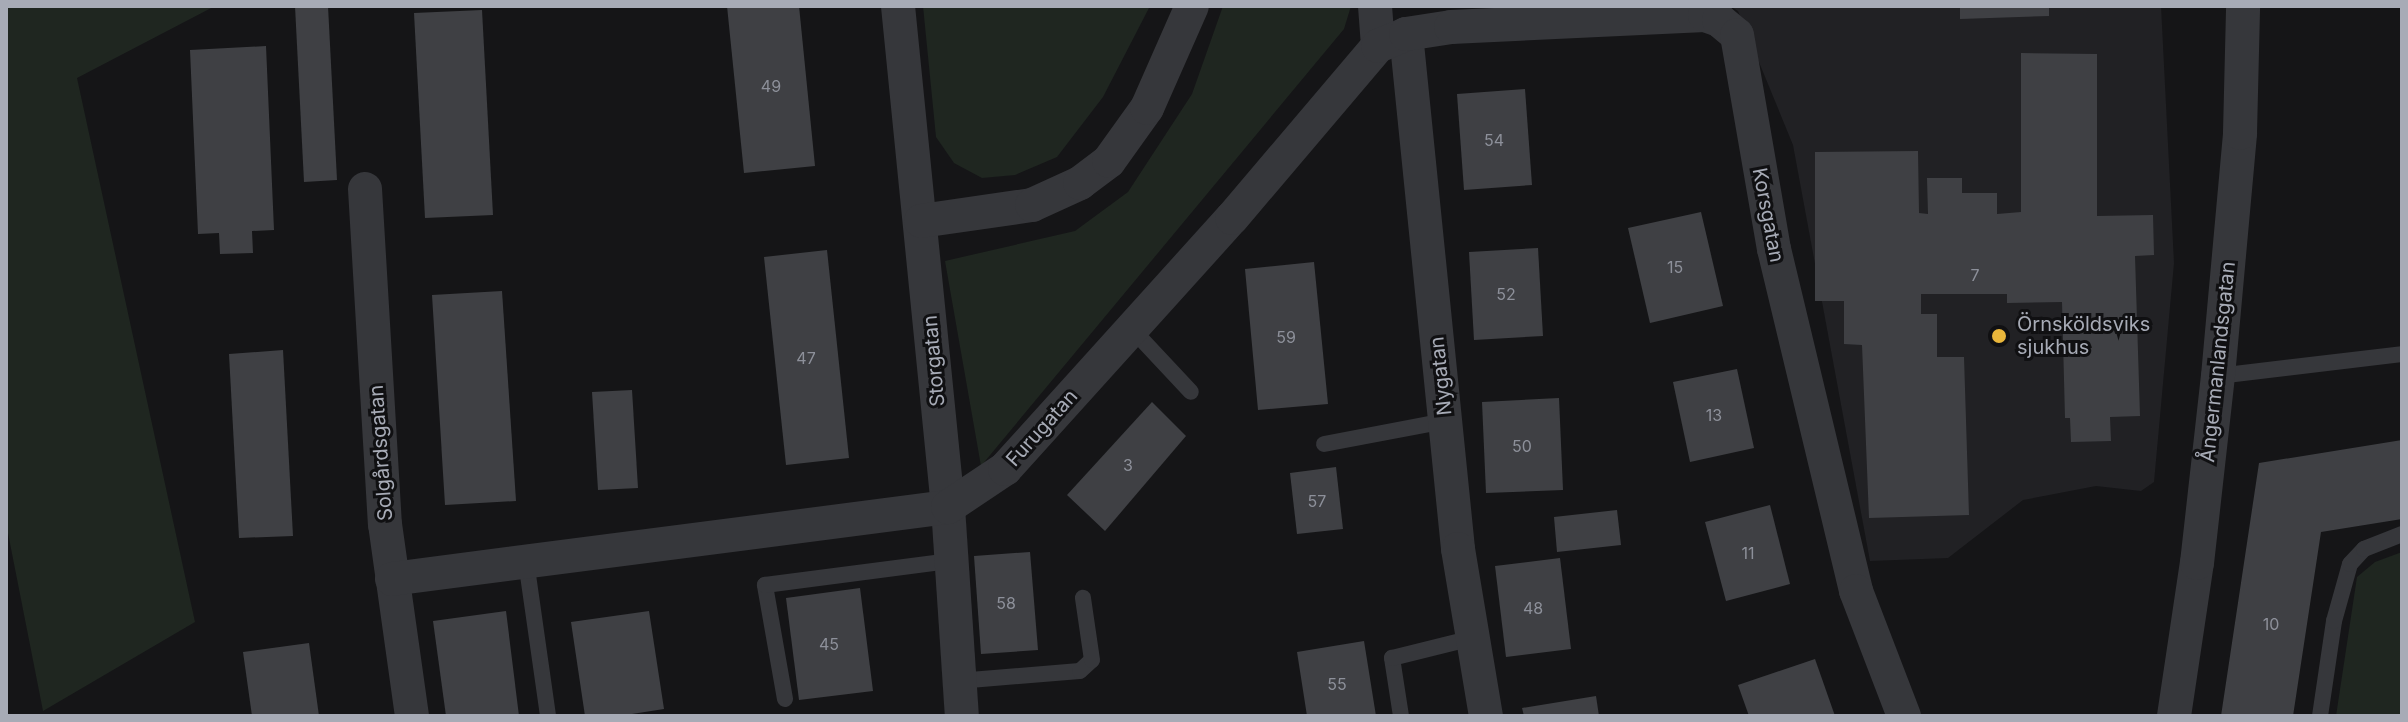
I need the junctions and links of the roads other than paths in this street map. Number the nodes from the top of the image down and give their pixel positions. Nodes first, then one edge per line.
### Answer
1 (898, 6) edge
2 (1192, 6) edge
3 (1375, 6) edge
4 (2243, 6) edge
5 (1392, 40) junction
6 (365, 189) dead end
7 (921, 221) junction
8 (1132, 329) junction
9 (2402, 354) edge
10 (2218, 376) junction
11 (1191, 392) dead end
12 (1446, 421) junction
13 (1324, 444) dead end
14 (948, 507) junction
15 (2402, 534) edge
16 (526, 561) junction
17 (950, 561) junction
18 (392, 579) junction
19 (1083, 598) dead end
20 (1473, 638) junction
21 (785, 699) dead end
22 (959, 707) edge
23 (412, 716) edge
24 (548, 716) edge
25 (1401, 716) edge
26 (1486, 716) edge
27 (1904, 716) edge
28 (2174, 716) edge
29 (2320, 716) edge

1 - 7 street, Storgatan
2 - 7 street
3 - 5 street, Nygatan
4 - 10 street, Ångermanlandsgatan
5 - 8 street, Furugatan
5 - 12 street, Nygatan
5 - 27 street, Korsgatan
6 - 18 street, Solgårdsgatan
7 - 14 street, Storgatan
8 - 11 lane
8 - 14 street, Furugatan
9 - 10 lane
10 - 28 street, Ångermanlandsgatan
12 - 13 lane
12 - 20 street, Nygatan
14 - 16 street, Furugatan
14 - 17 street, Storgatan
15 - 29 lane
16 - 18 street, Furugatan
16 - 24 lane
17 - 21 lane
17 - 22 street, Storgatan
18 - 23 street, Solgårdsgatan
19 - 22 lane
20 - 25 lane
20 - 26 street, Nygatan

